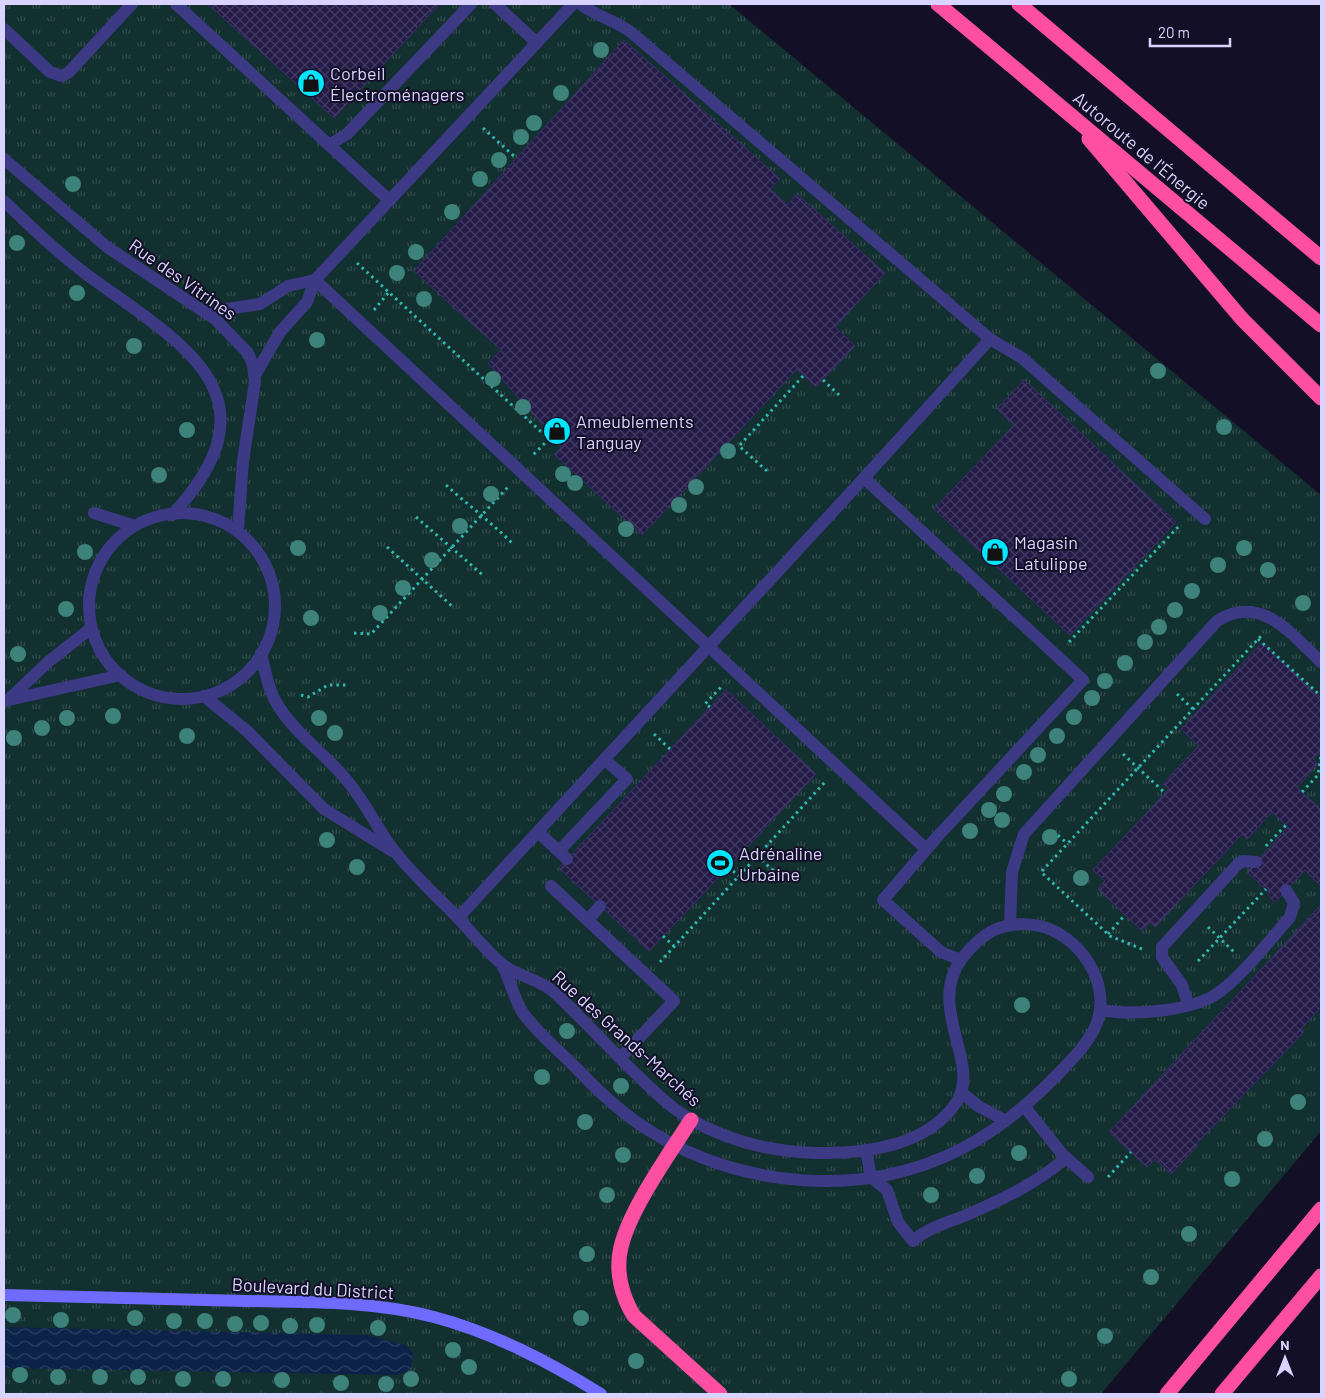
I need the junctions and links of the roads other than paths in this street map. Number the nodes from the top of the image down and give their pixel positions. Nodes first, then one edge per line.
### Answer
1 (132, 4) edge
2 (176, 4) edge
3 (471, 4) edge
4 (496, 4) edge
5 (573, 4) edge
6 (581, 4) edge
7 (938, 4) edge
8 (1019, 4) edge
9 (4, 29) edge
10 (537, 42) junction
11 (1061, 105) junction
12 (329, 145) junction
13 (4, 159) edge
14 (390, 201) junction
15 (4, 202) edge
16 (1321, 258) edge
17 (315, 280) junction
18 (206, 312) junction
19 (1321, 325) edge
20 (990, 339) junction
21 (255, 375) junction
22 (1321, 398) edge
23 (864, 478) junction
24 (94, 513) dead end
25 (172, 515) junction
26 (1205, 519) dead end
27 (135, 526) junction
28 (238, 530) junction
29 (90, 629) junction
30 (710, 647) junction
31 (261, 653) junction
32 (1321, 662) edge
33 (121, 675) junction
34 (204, 696) junction
35 (6, 700) edge
36 (605, 760) junction
37 (538, 832) junction
38 (926, 849) junction
39 (395, 852) junction
40 (1258, 857) road end
41 (551, 886) dead end
42 (1286, 890) dead end
43 (600, 906) dead end
44 (458, 918) junction
45 (588, 920) junction
46 (1010, 925) junction
47 (960, 960) junction
48 (503, 966) junction
49 (1188, 1004) junction
50 (1101, 1010) junction
51 (620, 1058) junction
52 (962, 1093) junction
53 (1024, 1106) junction
54 (691, 1120) junction
55 (1006, 1121) junction
56 (675, 1145) junction
57 (866, 1150) junction
58 (1066, 1158) junction
59 (871, 1177) junction
60 (1088, 1177) dead end
61 (1321, 1209) edge
62 (1321, 1276) edge
63 (4, 1296) edge
64 (601, 1394) edge
65 (720, 1394) edge
66 (1167, 1394) edge
67 (1222, 1394) edge

1 - 9 street
2 - 12 street
3 - 12 street
4 - 10 street
5 - 10 street
6 - 20 street
7 - 11 highway, Autoroute de l'Énergie
8 - 16 highway, Autoroute de l'Énergie
10 - 14 street
11 - 19 highway, Autoroute de l'Énergie
11 - 22 highway
12 - 14 street
13 - 18 street, Rue des Vitrines
14 - 17 street
15 - 25 street
17 - 18 street
17 - 21 street
17 - 30 street
18 - 21 street, Rue des Vitrines
20 - 23 street
20 - 26 street
21 - 28 street, Rue des Vitrines
23 - 30 street
23 - 38 street
24 - 27 street
25 - 27 street
25 - 28 street
27 - 29 street
28 - 31 street
29 - 33 street
29 - 35 street
30 - 36 street
30 - 38 street
31 - 34 street
31 - 39 street, Rue des Grands-Marchés
32 - 46 street
33 - 34 street
33 - 35 street
34 - 39 street, Rue des Grands-Marchés
36 - 37 street
36 - 37 street
37 - 44 street
38 - 47 street
39 - 44 street, Rue des Grands-Marchés
40 - 49 street
41 - 45 street
42 - 49 street
43 - 45 street
44 - 48 street, Rue des Grands-Marchés
45 - 51 street
46 - 47 street, Rue des Grands-Marchés
46 - 50 street, Rue des Grands-Marchés
47 - 52 street, Rue des Grands-Marchés
48 - 51 street, Rue des Grands-Marchés
48 - 56 street, Rue des Grands-Marchés
49 - 50 street
50 - 53 street, Rue des Grands-Marchés
51 - 54 street, Rue des Grands-Marchés
52 - 55 street
52 - 57 street, Rue des Grands-Marchés
53 - 55 street, Rue des Grands-Marchés
53 - 58 street
54 - 56 highway
54 - 57 street, Rue des Grands-Marchés
55 - 59 street, Rue des Grands-Marchés
56 - 59 street, Rue des Grands-Marchés
56 - 65 highway
57 - 59 street
58 - 59 street
58 - 60 street
61 - 66 highway
62 - 67 highway
63 - 64 street, Boulevard du District

